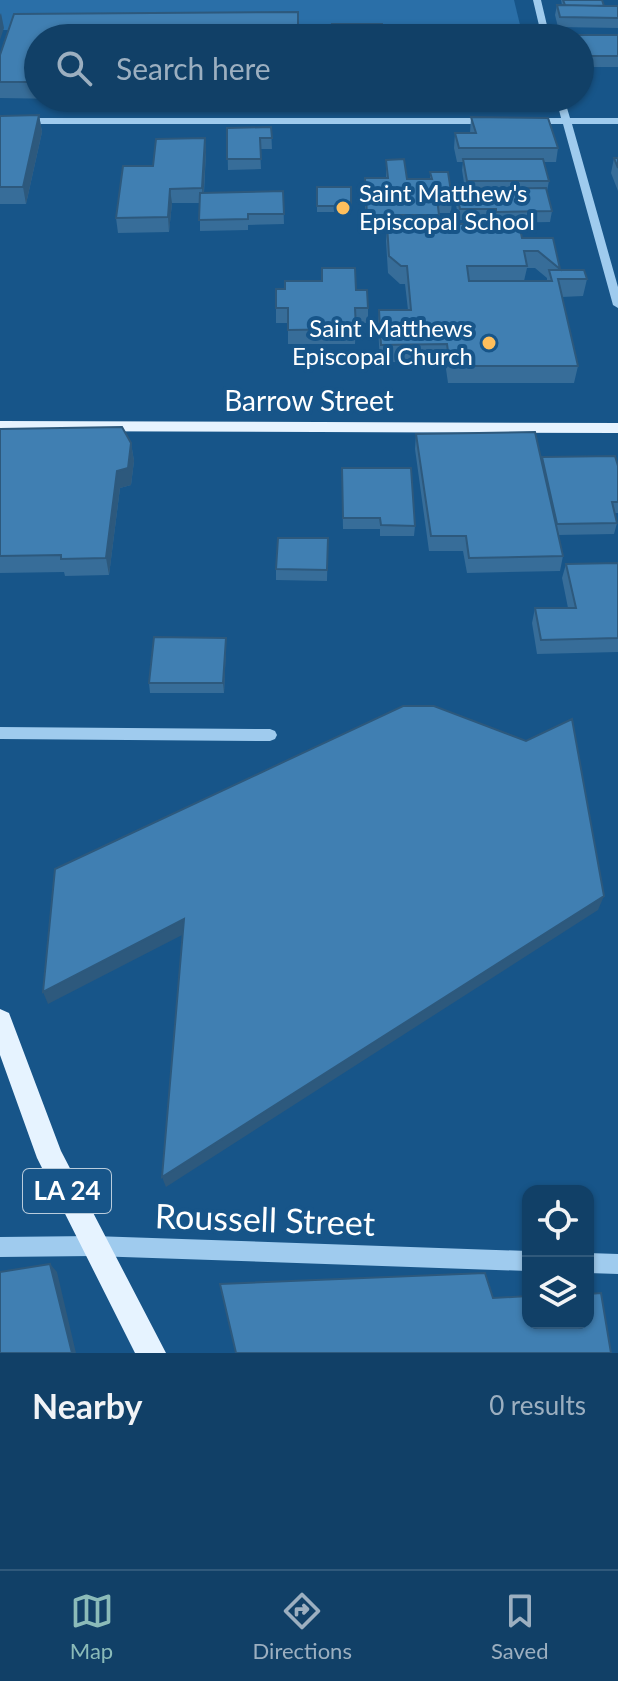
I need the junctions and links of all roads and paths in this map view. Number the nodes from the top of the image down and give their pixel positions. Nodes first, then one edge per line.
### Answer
1 (537, 0) edge
2 (543, 24) edge
3 (563, 112) edge
4 (0, 121) edge
5 (500, 121) edge
6 (516, 121) edge
7 (565, 121) junction
8 (618, 121) edge
9 (618, 305) edge
10 (0, 426) edge
11 (618, 428) edge
12 (0, 733) edge
13 (270, 735) dead end
14 (0, 1021) edge
15 (93, 1246) junction
16 (0, 1247) edge
17 (522, 1261) edge
18 (594, 1263) edge
19 (618, 1264) edge
20 (151, 1353) edge

1 - 2 street
3 - 7 street
4 - 5 street
6 - 7 street
7 - 8 street
7 - 9 street
10 - 11 main road, Barrow Street
12 - 13 street
14 - 15 main road, LA 24
15 - 16 street, Roussell Street
15 - 17 street, Roussell Street
15 - 20 main road, LA 24
18 - 19 street

